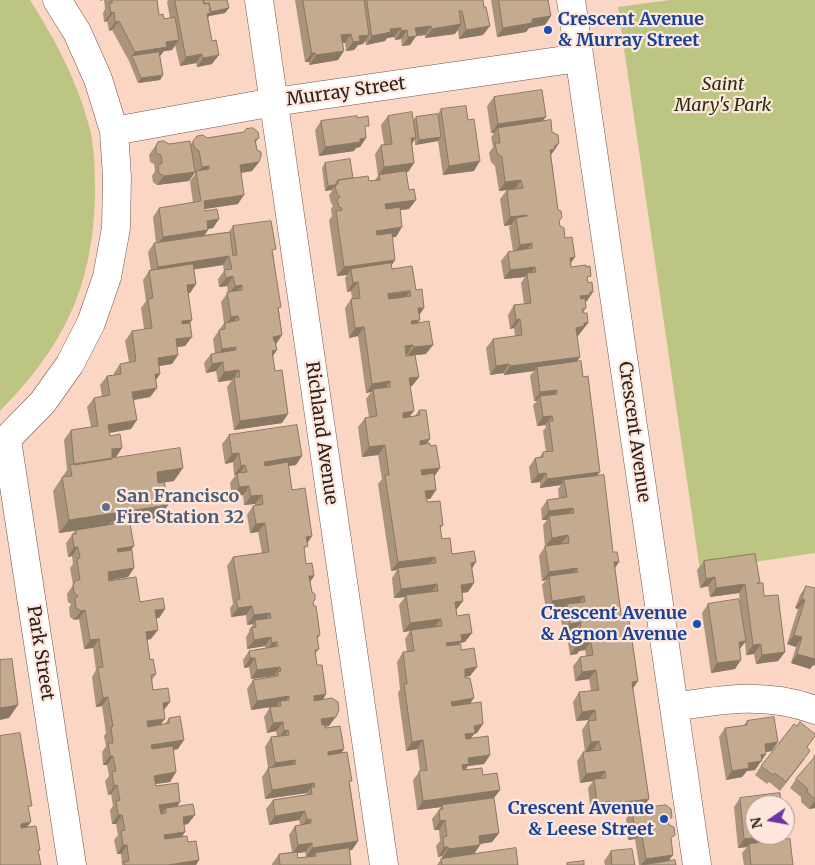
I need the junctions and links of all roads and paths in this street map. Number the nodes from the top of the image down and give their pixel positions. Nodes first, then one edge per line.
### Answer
1 (57, 0) edge
2 (259, 0) edge
3 (571, 0) edge
4 (579, 58) junction
5 (274, 102) junction
6 (114, 131) junction
7 (4, 443) edge
8 (674, 707) junction
9 (815, 710) edge
10 (72, 865) edge
11 (384, 865) edge
12 (697, 865) edge

1 - 6 street
2 - 5 street, Richland Avenue
3 - 4 street, Crescent Avenue
4 - 5 street, Murray Street
4 - 8 street, Crescent Avenue
5 - 6 street, Murray Street
5 - 11 street, Richland Avenue
6 - 7 street
7 - 10 street, Park Street
8 - 9 street
8 - 12 street, Crescent Avenue

